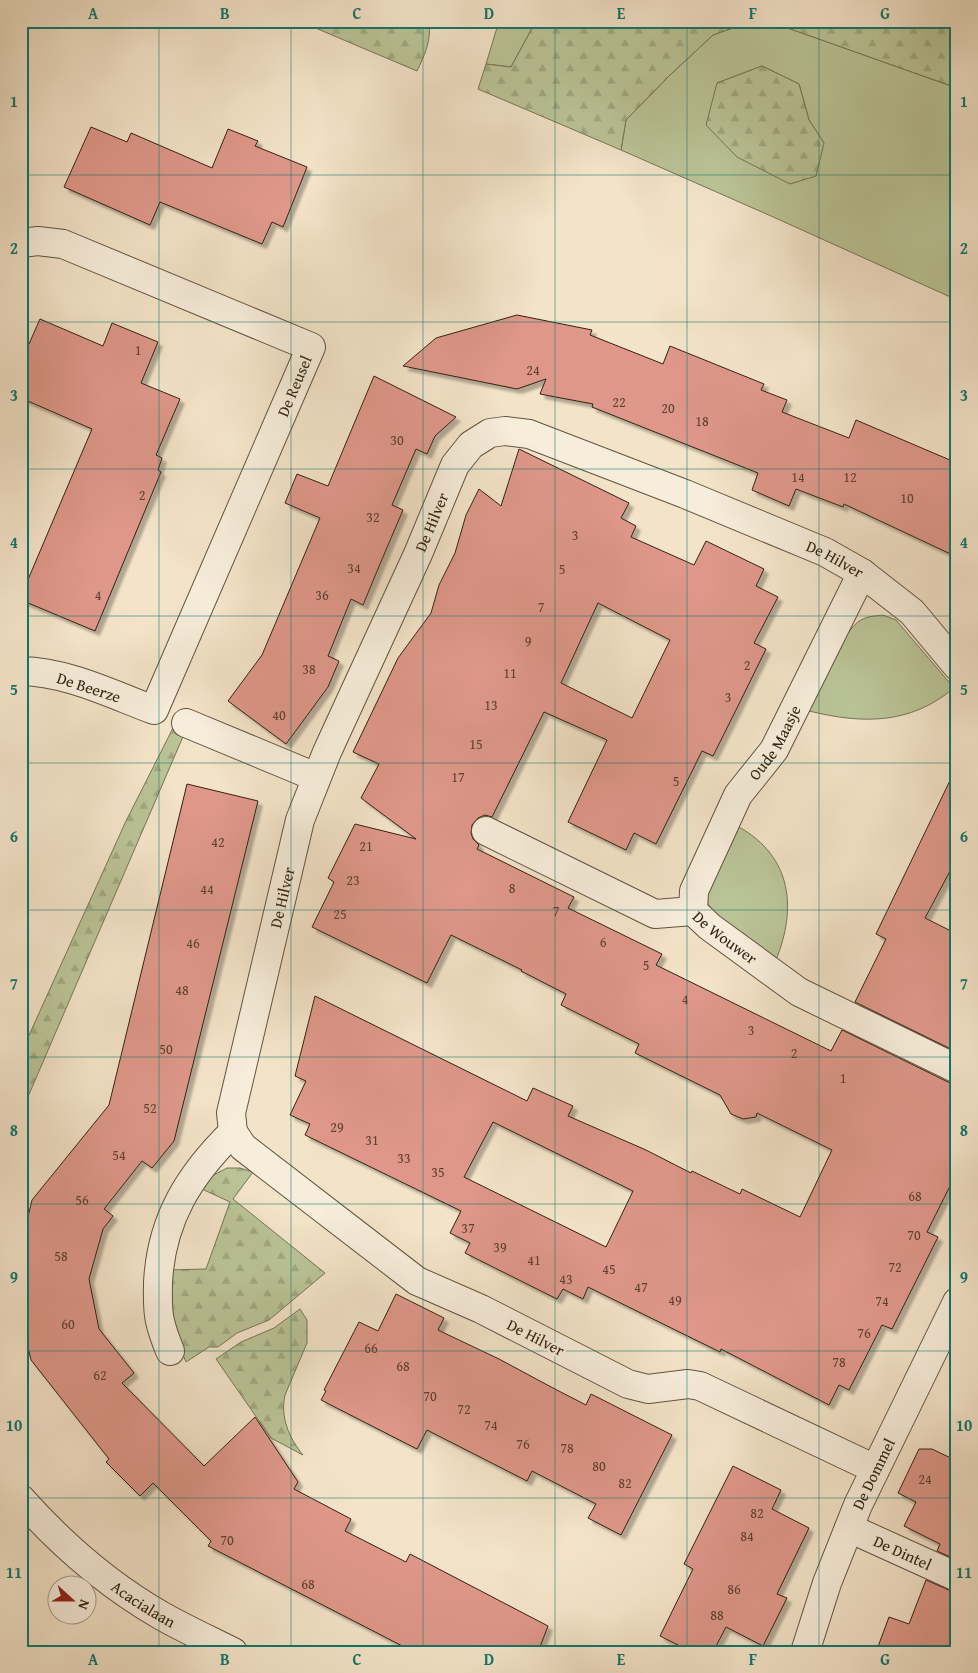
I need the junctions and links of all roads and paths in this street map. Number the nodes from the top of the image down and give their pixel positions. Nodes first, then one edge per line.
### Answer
1 (21, 243) edge
2 (862, 573) junction
3 (957, 666) edge
4 (21, 671) edge
5 (154, 710) joint
6 (186, 723) dead end
7 (316, 777) junction
8 (486, 831) dead end
9 (693, 911) junction
10 (957, 1069) edge
11 (233, 1132) junction
12 (957, 1302) edge
13 (170, 1350) dead end
14 (875, 1469) junction
15 (21, 1499) edge
16 (848, 1528) junction
17 (957, 1577) edge
18 (233, 1652) edge
19 (806, 1652) edge

1 - 5 street, De Reusel
2 - 3 street, De Hilver
2 - 7 street, De Hilver
2 - 9 street, Oude Maasje
4 - 5 street, De Beerze
6 - 7 street
7 - 11 street, De Hilver
8 - 9 street, De Wouwer
9 - 10 street, De Wouwer
11 - 13 street
11 - 14 street, De Hilver
12 - 14 street, De Dommel
14 - 16 street, De Dommel
15 - 18 street, Acacialaan
16 - 17 street, De Dintel
16 - 19 street, De Dommel

